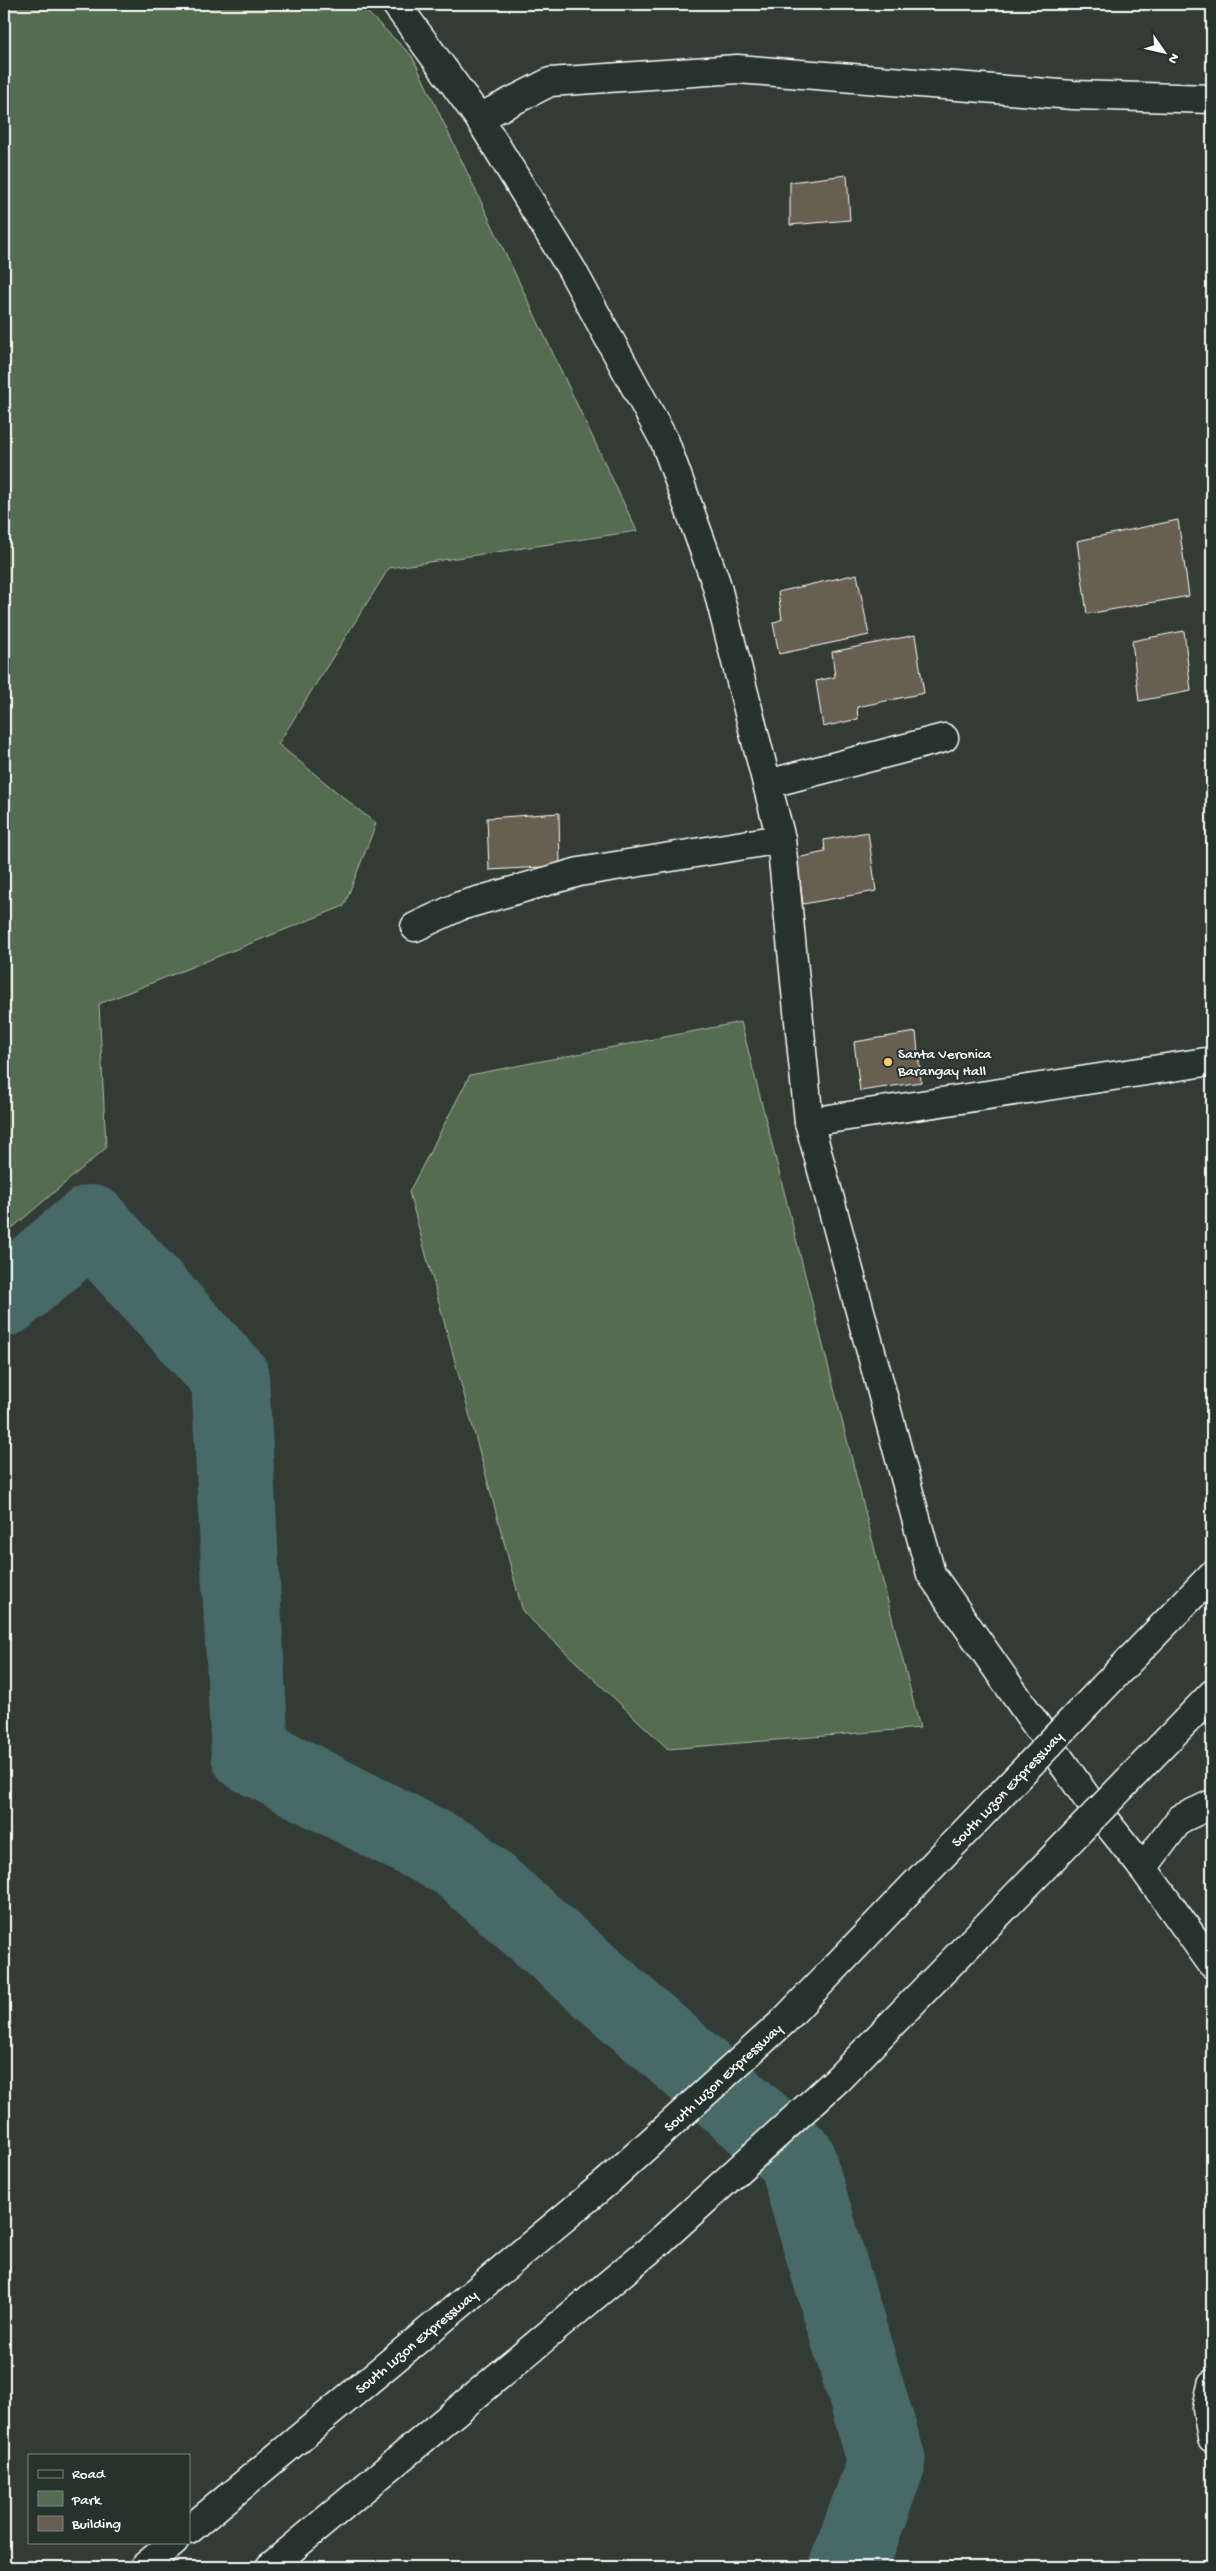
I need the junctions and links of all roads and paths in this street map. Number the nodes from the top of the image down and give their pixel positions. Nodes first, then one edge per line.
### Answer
1 (396, 4) edge
2 (1212, 99) edge
3 (480, 118) junction
4 (944, 738) dead end
5 (767, 784) junction
6 (780, 839) junction
7 (415, 927) dead end
8 (1212, 1061) edge
9 (809, 1122) junction
10 (1212, 1575) edge
11 (1212, 1694) edge
12 (1212, 1804) edge
13 (1143, 1868) junction
14 (1212, 1964) edge
15 (1212, 2384) edge
16 (1212, 2438) edge
17 (190, 2529) edge
18 (172, 2544) edge
19 (144, 2567) edge
20 (270, 2567) edge

1 - 3 main road
2 - 3 main road
3 - 5 main road
4 - 5 main road
5 - 6 main road
6 - 7 main road
6 - 9 main road
8 - 9 main road
9 - 13 main road
10 - 17 main road, South Luzon Expressway, bridge
11 - 20 main road, bridge
12 - 13 main road
13 - 14 main road
15 - 16 main road
18 - 19 main road

